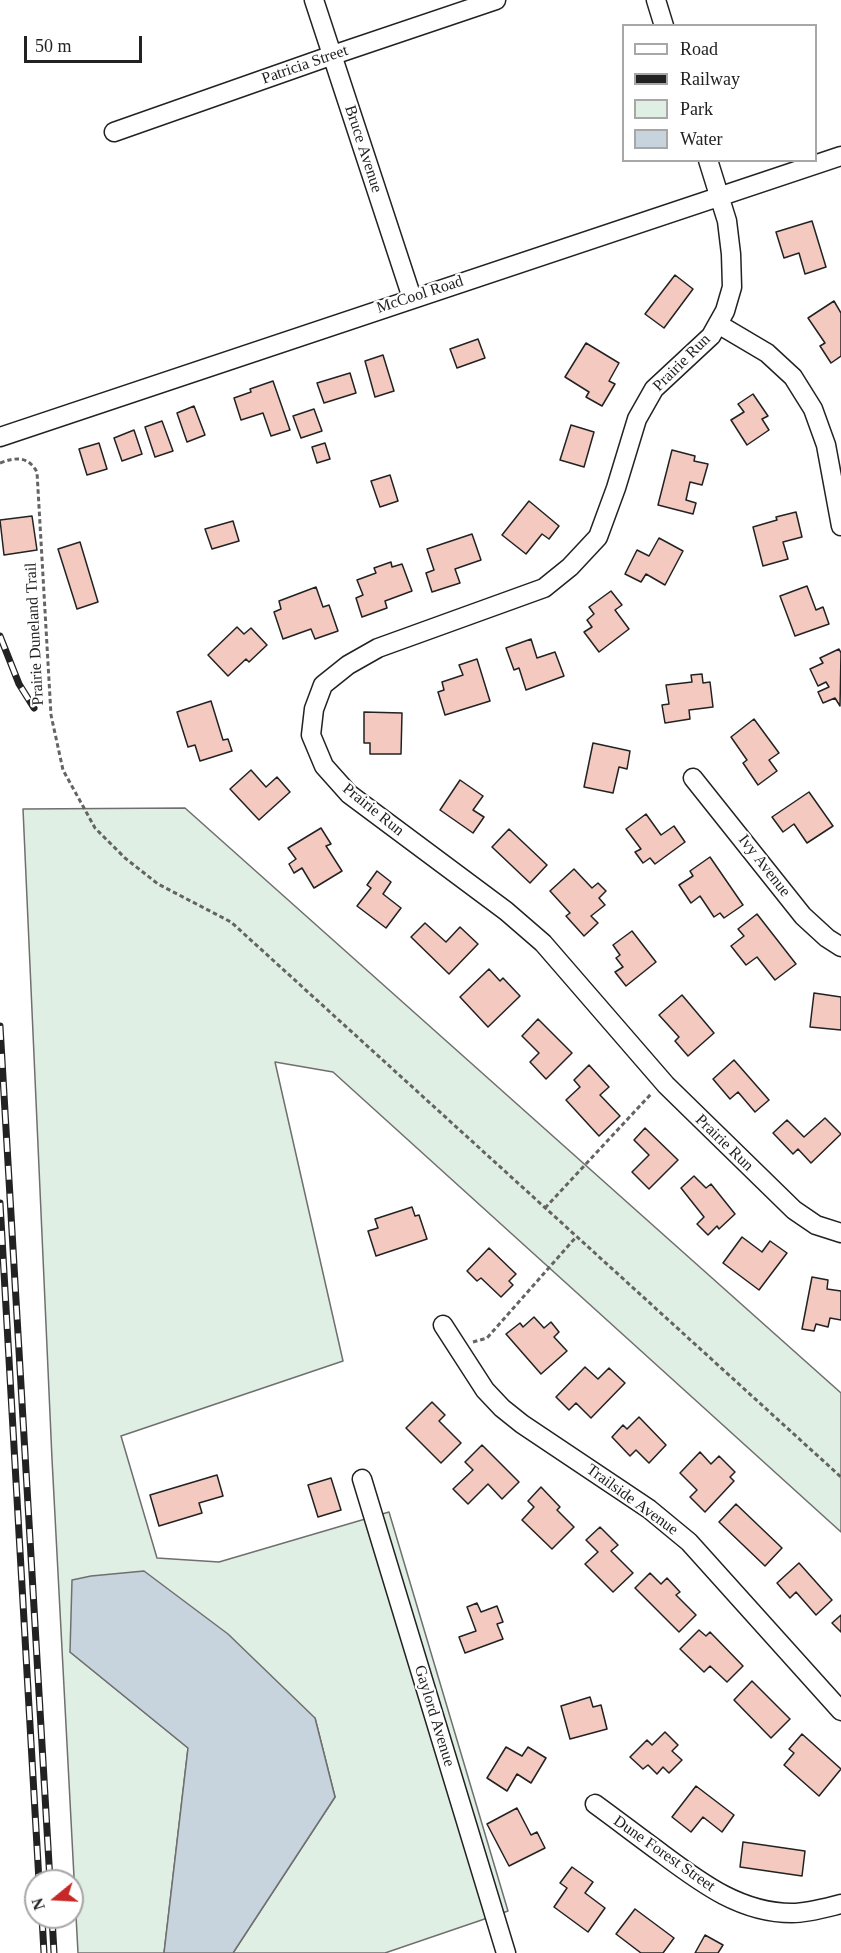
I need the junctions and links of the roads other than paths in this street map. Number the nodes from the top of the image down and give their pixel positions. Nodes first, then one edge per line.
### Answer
1 (314, 0) edge
2 (496, 0) edge
3 (656, 0) edge
4 (663, 24) edge
5 (333, 55) junction
6 (114, 132) dead end
7 (841, 156) edge
8 (709, 162) edge
9 (720, 196) junction
10 (412, 298) junction
11 (718, 324) junction
12 (0, 437) edge
13 (841, 526) edge
14 (693, 778) dead end
15 (841, 947) edge
16 (841, 1233) edge
17 (443, 1325) dead end
18 (362, 1479) dead end
19 (841, 1711) edge
20 (595, 1804) dead end
21 (841, 1904) edge
22 (506, 1953) edge

1 - 5 street, Bruce Avenue
2 - 5 street, Patricia Street
3 - 4 street
5 - 6 street, Patricia Street
5 - 10 street, Bruce Avenue
7 - 9 street, McCool Road
8 - 9 street, Prairie Run
9 - 10 street, McCool Road
9 - 11 street, Prairie Run
10 - 12 street, McCool Road
11 - 13 street
11 - 16 street, Prairie Run
14 - 15 street, Ivy Avenue
17 - 19 street, Trailside Avenue
18 - 22 street, Gaylord Avenue
20 - 21 street, Dune Forest Street

